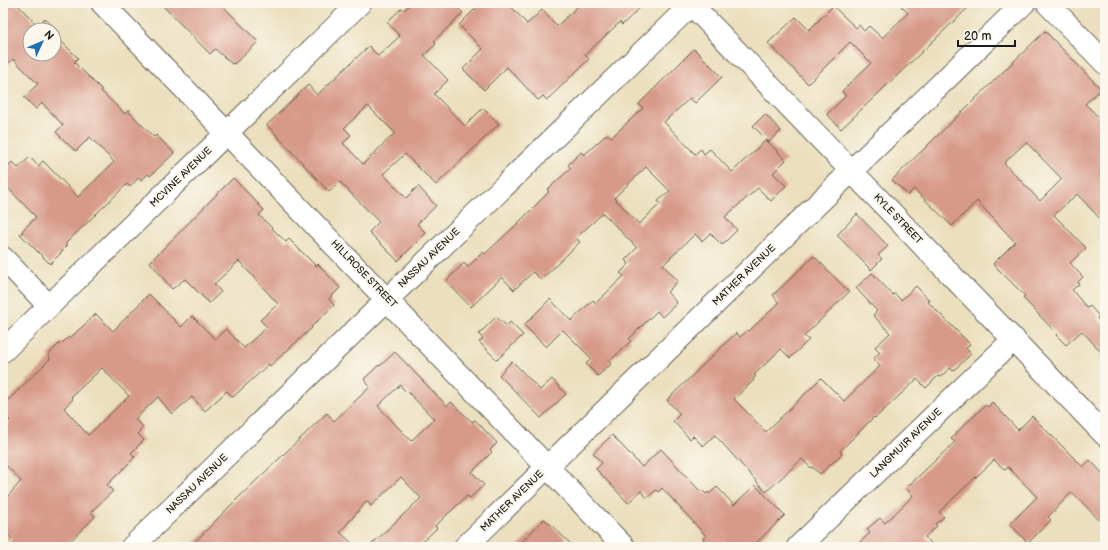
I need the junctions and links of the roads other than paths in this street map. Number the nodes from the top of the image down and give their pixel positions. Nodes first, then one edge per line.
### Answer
1 (102, 3) edge
2 (360, 3) edge
3 (692, 3) edge
4 (1024, 3) edge
5 (1047, 3) edge
6 (1105, 63) edge
7 (226, 132) junction
8 (852, 170) junction
9 (3, 258) edge
10 (387, 299) junction
11 (49, 306) junction
12 (1014, 339) junction
13 (3, 351) edge
14 (1105, 435) edge
15 (547, 466) junction
16 (132, 547) edge
17 (465, 547) edge
18 (624, 547) edge
19 (798, 547) edge

1 - 7 street, HILLROSE STREET
2 - 7 street, MCVINE AVENUE
3 - 8 street, KYLE STREET
3 - 10 street, NASSAU AVENUE
4 - 8 street, MATHER AVENUE
5 - 6 street
7 - 10 street, HILLROSE STREET
7 - 11 street, MCVINE AVENUE
8 - 12 street, KYLE STREET
8 - 15 street, MATHER AVENUE
9 - 11 street
10 - 15 street, HILLROSE STREET
10 - 16 street, NASSAU AVENUE
11 - 13 street, MCVINE AVENUE
12 - 14 street, KYLE STREET
12 - 19 street, LANGMUIR AVENUE
15 - 17 street, MATHER AVENUE
15 - 18 street, HILLROSE STREET

